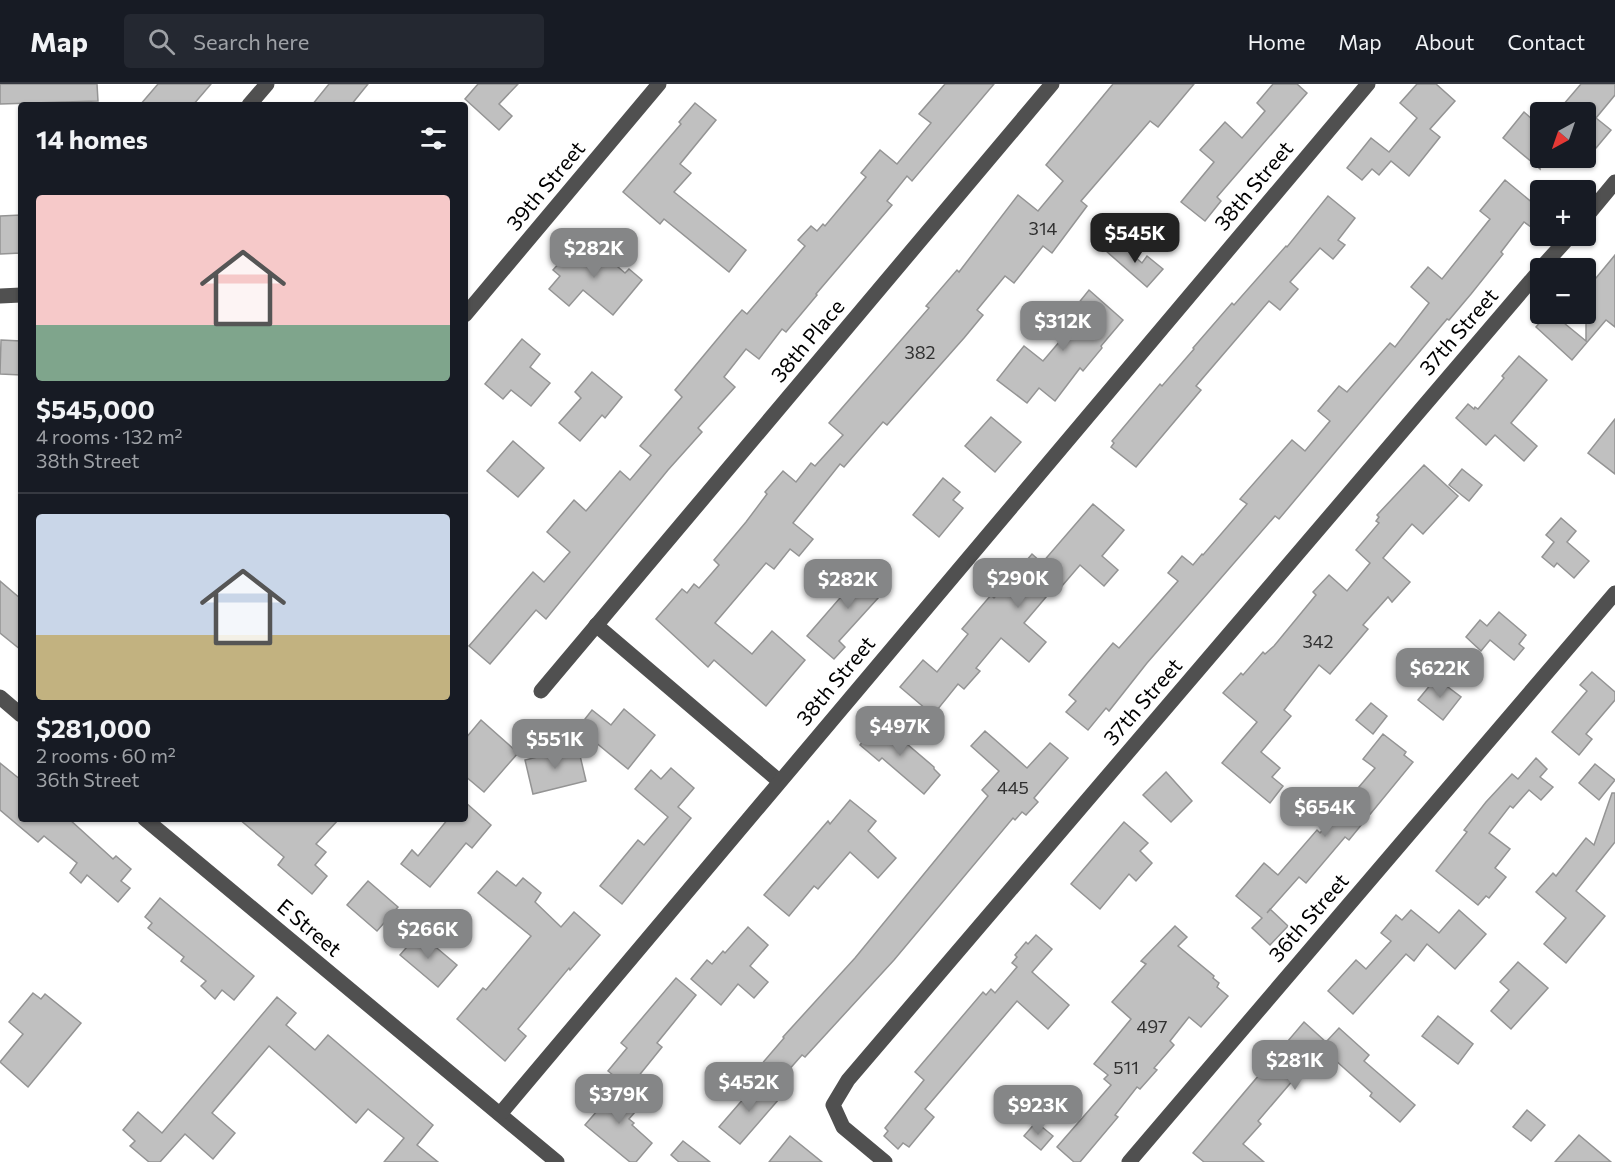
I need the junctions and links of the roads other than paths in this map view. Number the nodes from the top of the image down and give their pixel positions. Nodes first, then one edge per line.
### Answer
1 (267, 84) edge
2 (659, 84) edge
3 (1052, 84) edge
4 (1368, 84) edge
5 (252, 102) edge
6 (1615, 182) edge
7 (1596, 205) edge
8 (1561, 246) edge
9 (1551, 258) edge
10 (1530, 282) edge
11 (18, 295) edge
12 (0, 296) edge
13 (468, 311) edge
14 (1615, 593) edge
15 (596, 625) junction
16 (541, 691) dead end
17 (0, 697) edge
18 (18, 712) edge
19 (779, 781) junction
20 (149, 822) edge
21 (500, 1114) junction
22 (557, 1162) edge
23 (885, 1162) edge
24 (1129, 1162) edge

1 - 5 street
2 - 13 street, 39th Street
3 - 15 street, 38th Place
4 - 19 street, 38th Street
6 - 7 street
8 - 9 street, 37th Street
10 - 23 street, 37th Street
11 - 12 street
14 - 24 street, 36th Street
15 - 16 street, 38th Place
15 - 19 street
17 - 18 street
19 - 21 street, 38th Street
20 - 21 street, E Street
21 - 22 street, E Street

